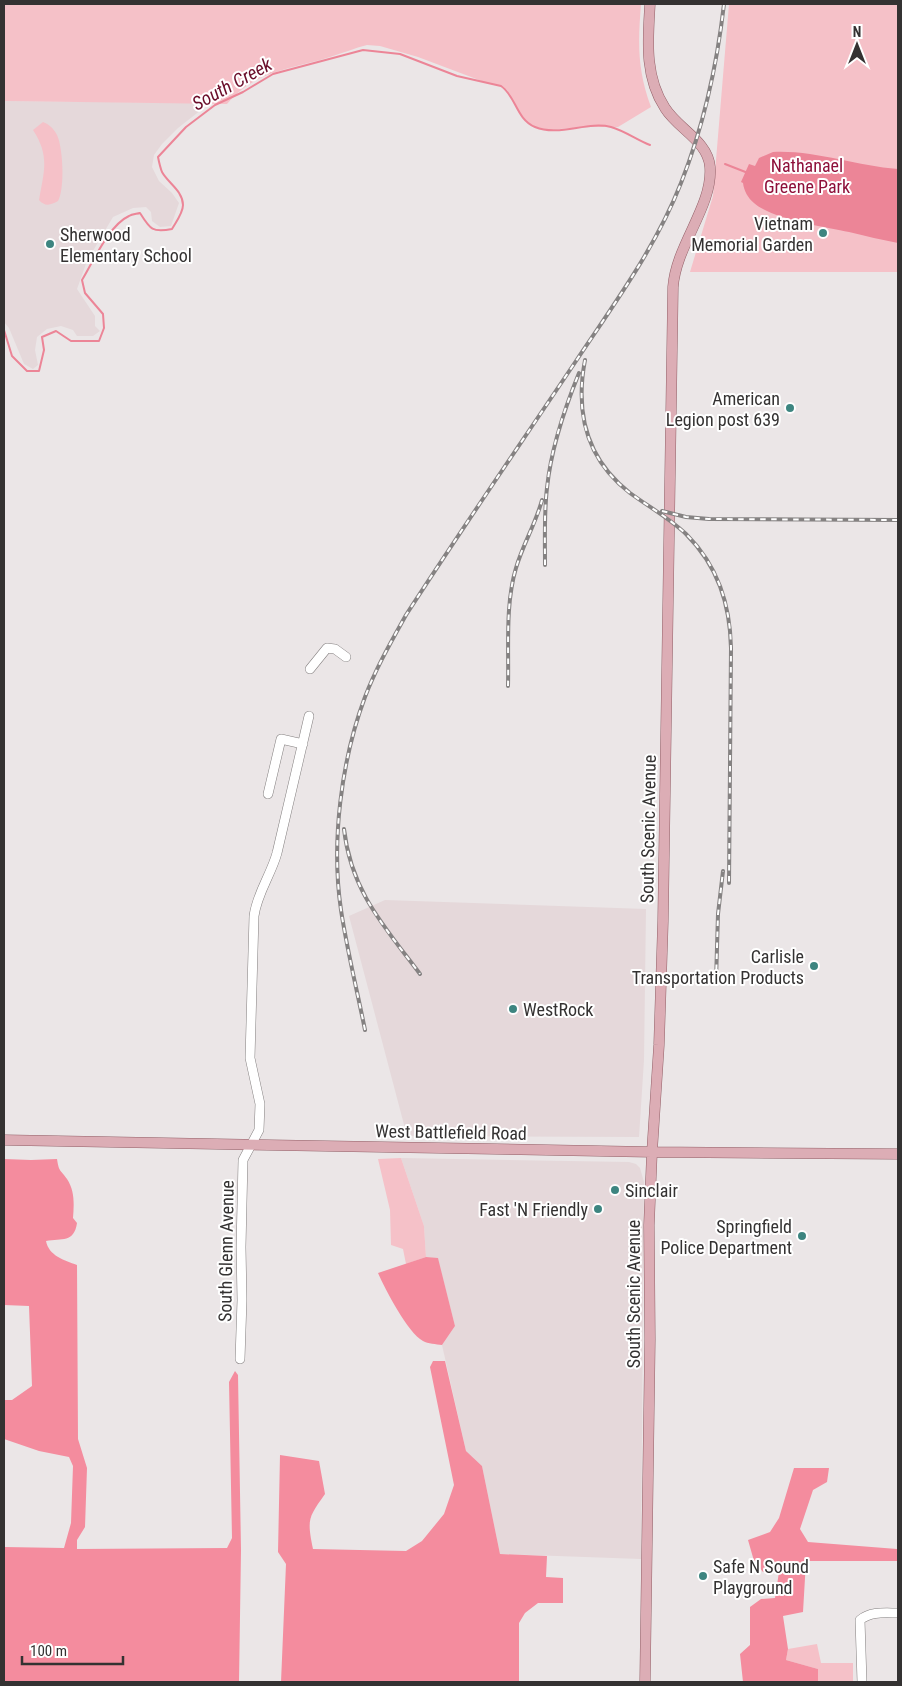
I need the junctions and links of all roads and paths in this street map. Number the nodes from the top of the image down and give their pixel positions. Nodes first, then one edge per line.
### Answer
1 (650, 4) edge
2 (346, 657) dead end
3 (310, 669) dead end
4 (309, 716) dead end
5 (303, 744) junction
6 (268, 794) dead end
7 (4, 1140) edge
8 (252, 1145) junction
9 (652, 1152) junction
10 (898, 1154) edge
11 (240, 1359) dead end
12 (898, 1613) edge
13 (645, 1682) edge
14 (862, 1682) edge

1 - 9 main road, South Scenic Avenue
2 - 3 street
4 - 5 street, South Glenn Avenue
5 - 6 street
5 - 8 street, South Glenn Avenue
7 - 8 main road, West Battlefield Road
8 - 9 main road, West Battlefield Road
8 - 11 street, South Glenn Avenue
9 - 10 main road, West Battlefield Road
9 - 13 main road, South Scenic Avenue
12 - 14 street

